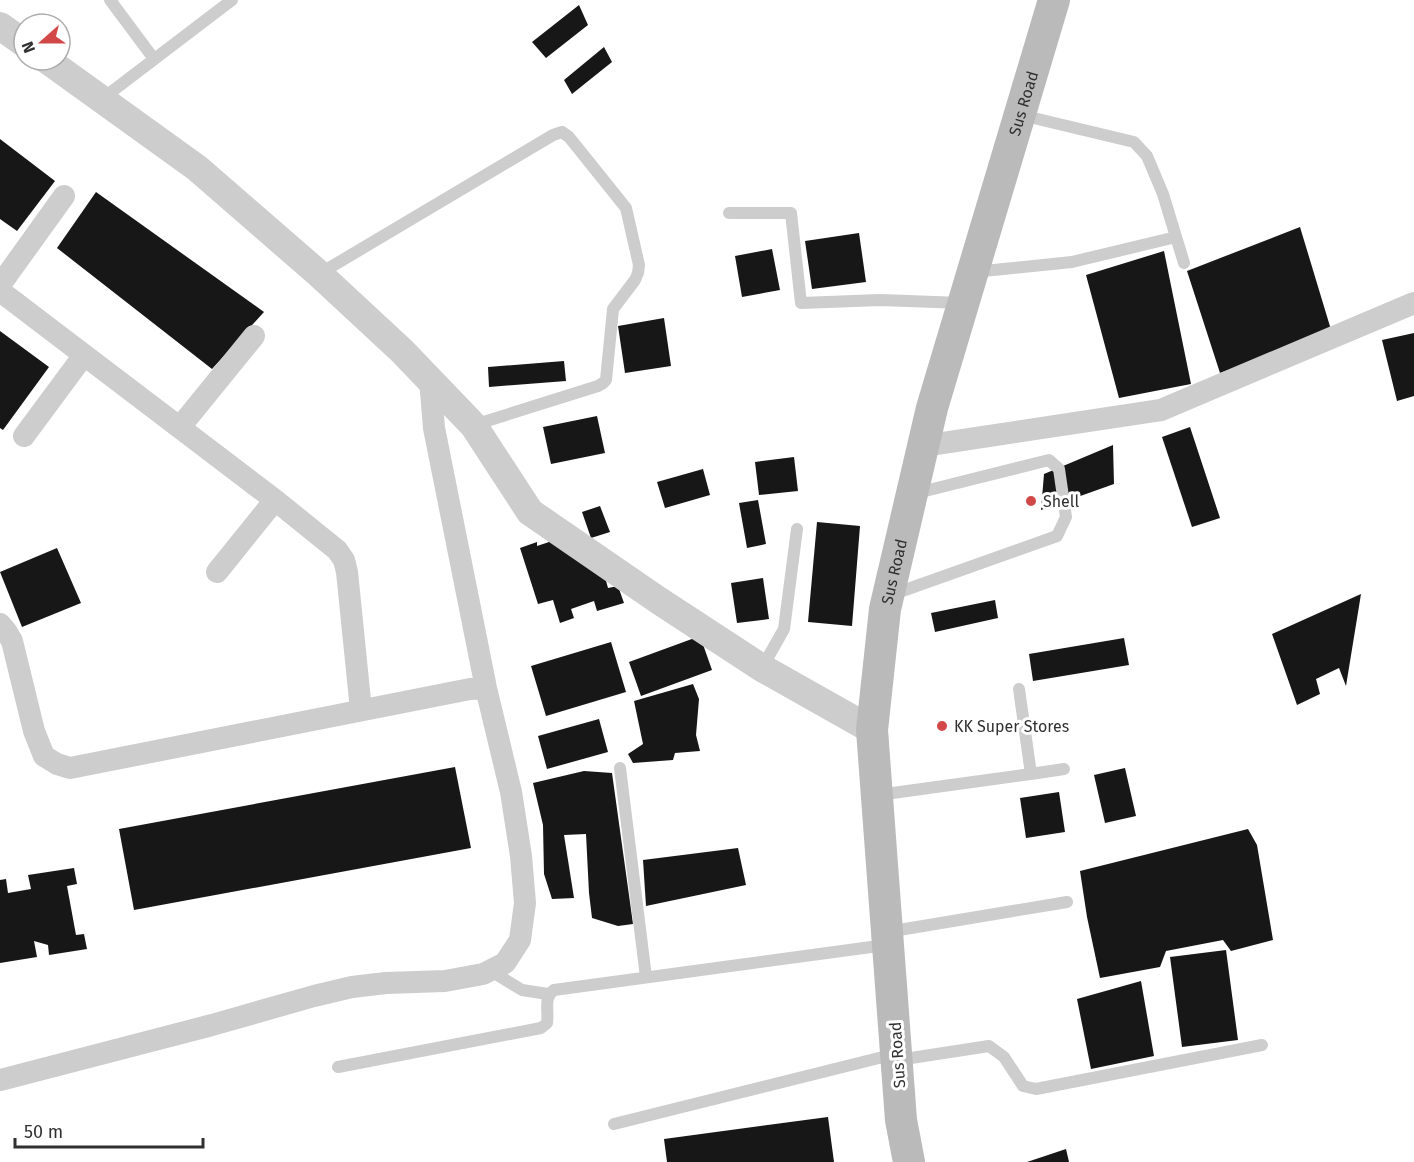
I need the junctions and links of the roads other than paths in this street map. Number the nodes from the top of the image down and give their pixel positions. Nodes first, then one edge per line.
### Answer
1 (110, 0) edge
2 (232, 0) edge
3 (1054, 0) edge
4 (154, 59) junction
5 (63, 72) edge
6 (101, 100) junction
7 (1020, 115) junction
8 (64, 196) dead end
9 (729, 213) dead end
10 (1176, 237) junction
11 (1184, 263) dead end
12 (972, 273) junction
13 (319, 274) junction
14 (0, 285) edge
15 (0, 291) edge
16 (963, 303) junction
17 (1414, 303) edge
18 (254, 336) dead end
19 (84, 355) junction
20 (430, 379) junction
21 (474, 426) junction
22 (180, 428) junction
23 (24, 436) dead end
24 (923, 446) junction
25 (912, 494) junction
26 (275, 500) junction
27 (798, 529) dead end
28 (217, 572) dead end
29 (889, 596) junction
30 (0, 624) edge
31 (762, 668) junction
32 (486, 688) junction
33 (1019, 689) dead end
34 (361, 710) junction
35 (872, 729) junction
36 (620, 768) dead end
37 (1064, 769) dead end
38 (1031, 774) junction
39 (877, 796) junction
40 (1066, 902) dead end
41 (888, 938) junction
42 (491, 971) junction
43 (646, 977) junction
44 (548, 994) junction
45 (1262, 1045) dead end
46 (897, 1057) junction
47 (338, 1067) dead end
48 (0, 1080) edge
49 (614, 1124) dead end
50 (909, 1162) edge

1 - 4 lane
2 - 4 lane
3 - 7 main road, Sus Road
4 - 6 lane
5 - 6 street
6 - 13 street
7 - 10 lane
7 - 12 main road, Sus Road
8 - 14 street
9 - 16 lane
10 - 11 lane
10 - 12 lane
12 - 16 main road, Sus Road
13 - 20 street
13 - 21 lane
15 - 19 street
16 - 24 main road, Sus Road
17 - 24 street
18 - 22 street
19 - 22 street
19 - 23 street
20 - 21 street
20 - 32 street
21 - 31 street
22 - 26 street
24 - 25 main road, Sus Road
25 - 29 main road, Sus Road
25 - 29 lane
26 - 28 street
26 - 34 street
27 - 31 lane
29 - 35 main road, Sus Road
30 - 34 street
31 - 35 street
32 - 34 street
32 - 42 street
33 - 38 lane
35 - 39 main road, Sus Road
36 - 43 lane
37 - 38 lane
38 - 39 lane
39 - 41 main road, Sus Road
40 - 41 lane
41 - 43 lane
41 - 46 main road, Sus Road
42 - 44 lane
42 - 48 street
43 - 44 lane
44 - 47 lane
45 - 46 lane
46 - 49 lane
46 - 50 main road, Sus Road

